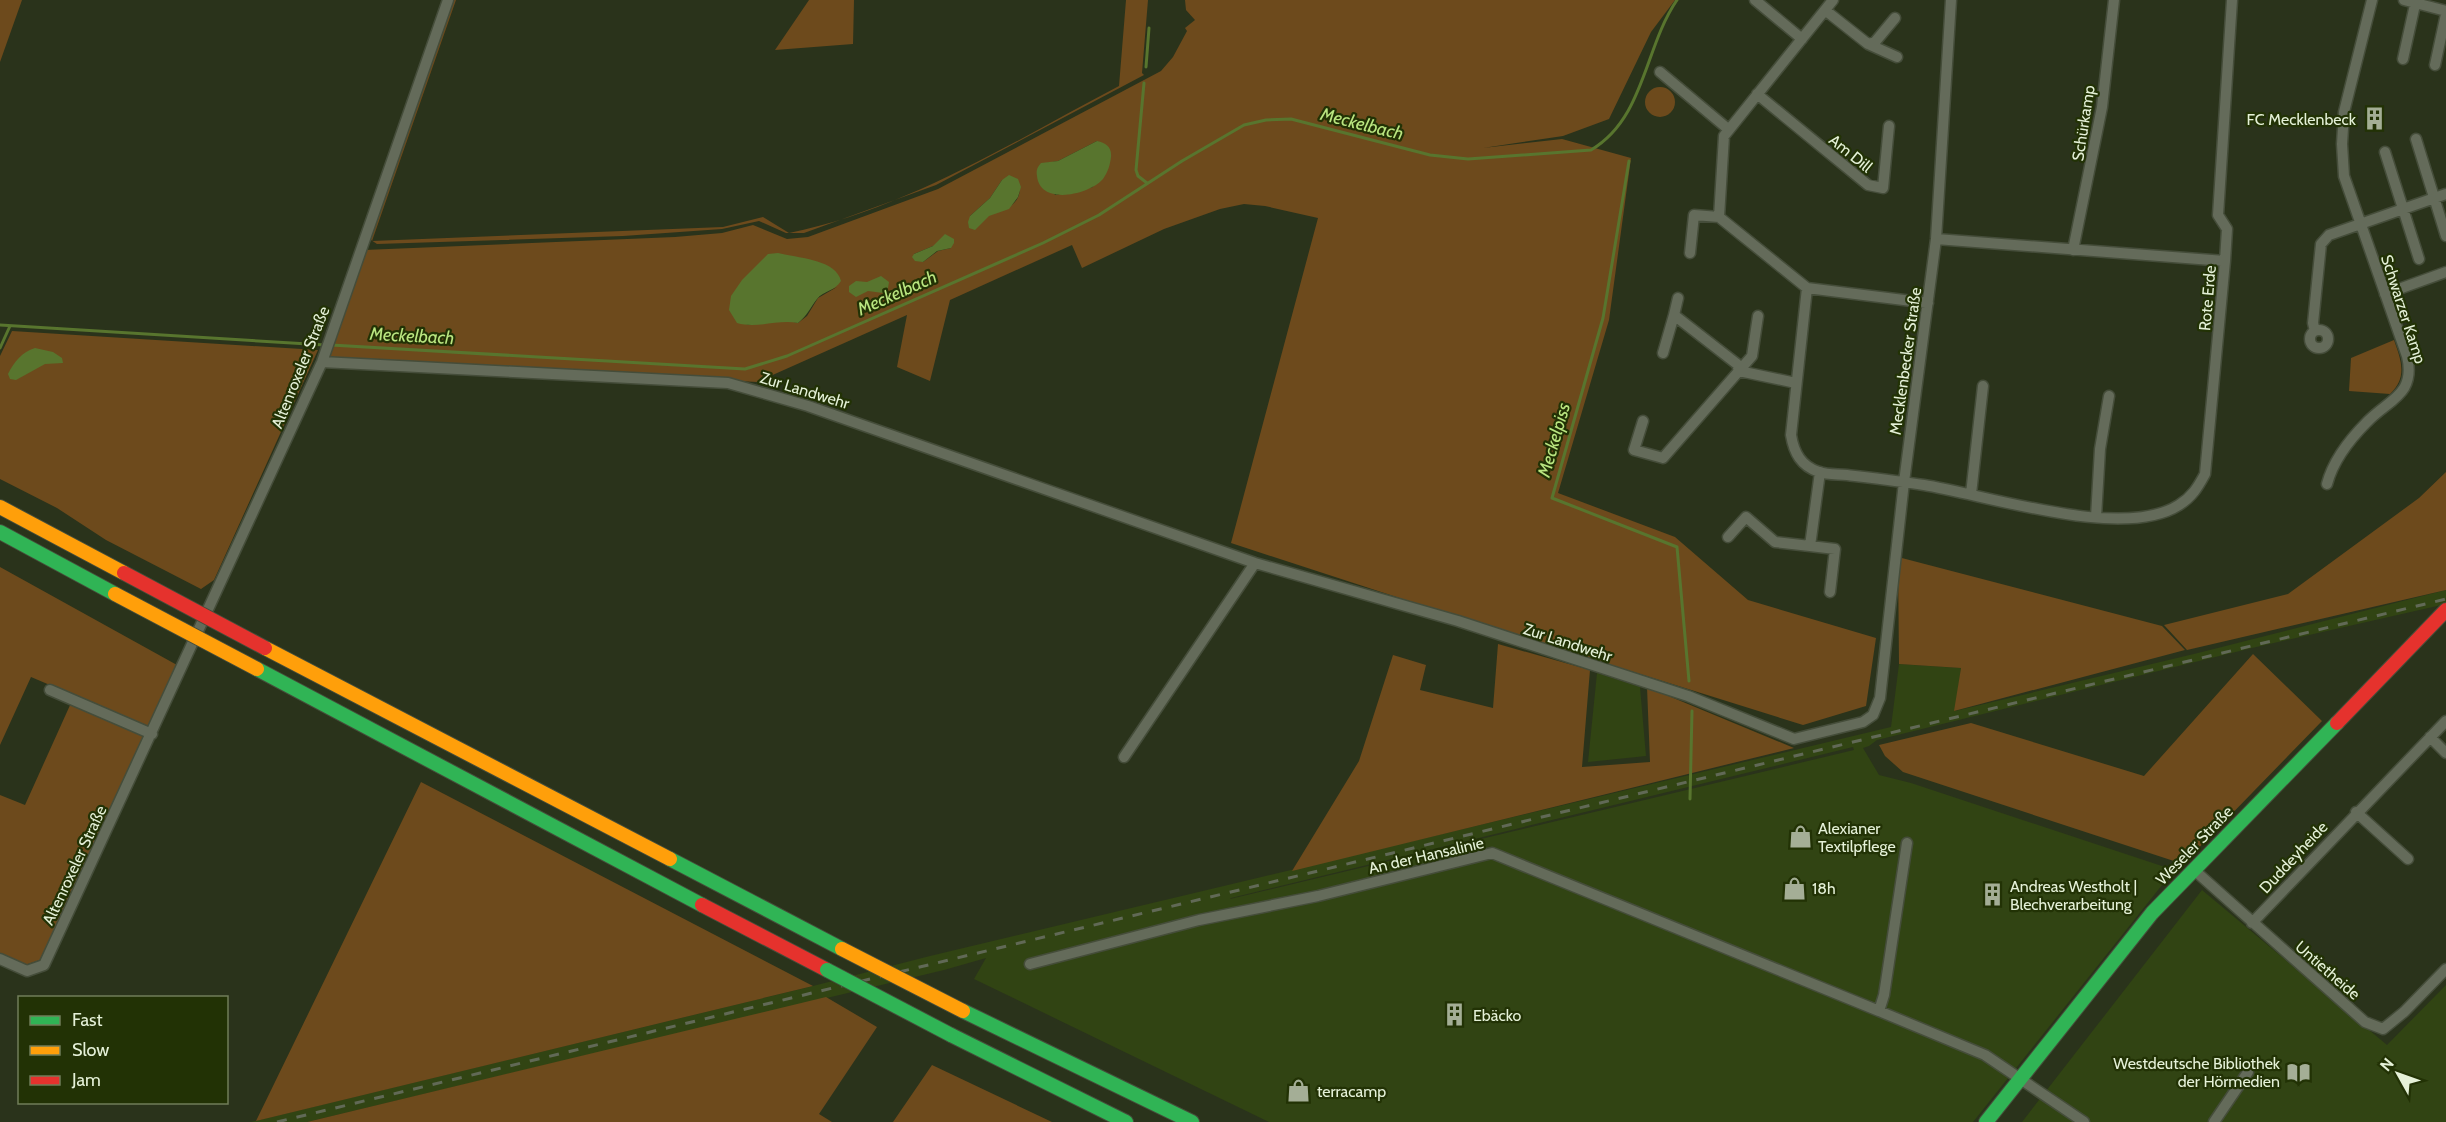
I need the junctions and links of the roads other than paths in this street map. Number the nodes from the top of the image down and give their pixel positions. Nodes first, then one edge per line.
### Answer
1 (448, 0) edge
2 (1755, 0) edge
3 (1833, 0) edge
4 (1951, 0) edge
5 (2114, 0) edge
6 (2232, 0) edge
7 (2372, 0) edge
8 (2404, 0) edge
9 (2416, 2) edge
10 (1825, 10) junction
11 (2446, 13) edge
12 (1894, 18) dead end
13 (1802, 39) junction
14 (1869, 44) junction
15 (1897, 57) dead end
16 (2403, 59) dead end
17 (2435, 64) dead end
18 (1660, 72) dead end
19 (1757, 94) junction
20 (1889, 126) dead end
21 (1728, 129) junction
22 (2416, 140) dead end
23 (2385, 152) dead end
24 (2446, 194) edge
25 (2433, 198) junction
26 (2401, 208) junction
27 (1719, 217) junction
28 (2359, 223) junction
29 (2446, 236) edge
30 (1936, 239) junction
31 (2073, 250) junction
32 (1690, 253) dead end
33 (2419, 259) dead end
34 (2225, 261) junction
35 (2446, 272) edge
36 (1807, 288) junction
37 (2385, 294) junction
38 (1678, 298) dead end
39 (1928, 303) junction
40 (1674, 315) junction
41 (1758, 315) dead end
42 (2315, 330) dead end
43 (1663, 353) dead end
44 (324, 358) junction
45 (1739, 371) junction
46 (1796, 383) junction
47 (1983, 386) dead end
48 (2109, 396) dead end
49 (1642, 421) dead end
50 (1820, 472) junction
51 (1904, 482) junction
52 (2327, 484) dead end
53 (1971, 494) junction
54 (0, 507) edge
55 (2096, 517) junction
56 (0, 532) edge
57 (1728, 537) dead end
58 (1810, 546) junction
59 (1255, 563) junction
60 (1830, 592) dead end
61 (2446, 610) edge
62 (50, 690) dead end
63 (1867, 720) joint
64 (2446, 720) edge
65 (152, 734) junction
66 (2430, 737) junction
67 (2446, 753) edge
68 (1124, 757) dead end
69 (2356, 812) junction
70 (1907, 843) dead end
71 (2408, 859) dead end
72 (2193, 869) junction
73 (2252, 923) junction
74 (0, 958) edge
75 (1030, 963) dead end
76 (2446, 969) edge
77 (1879, 1011) junction
78 (2248, 1072) dead end
79 (2019, 1079) junction
80 (1126, 1122) edge
81 (1192, 1122) edge
82 (1986, 1122) edge
83 (2084, 1122) edge
84 (2214, 1122) edge

1 - 44 street, Altenroxeler Straße
2 - 13 street
3 - 10 street
4 - 30 street, Mecklenbecker Straße
5 - 31 street, Schürkamp
6 - 34 street, Rote Erde
7 - 28 street, Schwarzer Kamp
8 - 9 street
9 - 11 street
9 - 16 street
10 - 13 street
10 - 14 street
11 - 17 street
12 - 14 street
13 - 19 street
14 - 15 street
18 - 21 street
19 - 20 street, Am Dill
19 - 21 street
21 - 27 street
22 - 25 street
23 - 26 street
24 - 25 street
25 - 26 street
25 - 29 street
26 - 28 street
26 - 33 street
27 - 32 street
27 - 36 street
28 - 37 street, Schwarzer Kamp
28 - 42 street
30 - 31 street
30 - 39 street, Mecklenbecker Straße
31 - 34 street
34 - 55 street, Rote Erde
35 - 37 street
36 - 39 street
36 - 46 street
37 - 52 street, Schwarzer Kamp
38 - 40 street
39 - 51 street, Mecklenbecker Straße
40 - 43 street
40 - 45 street
41 - 45 street
44 - 59 street, Zur Landwehr
44 - 65 street, Altenroxeler Straße
45 - 46 street
45 - 49 street
46 - 50 street
47 - 53 street
48 - 55 street
50 - 51 street
50 - 58 street
51 - 53 street, Rote Erde
51 - 63 street, Mecklenbecker Straße
53 - 55 street, Rote Erde
54 - 81 main road, bridge
56 - 80 main road, bridge
57 - 58 street
58 - 60 street
59 - 63 street, Zur Landwehr
59 - 68 street
61 - 72 main road, Weseler Straße
62 - 65 street
64 - 66 street, Duddeyheide
65 - 74 street, Altenroxeler Straße
66 - 67 street
66 - 69 street, Duddeyheide
69 - 71 street
69 - 73 street, Duddeyheide
70 - 77 street
72 - 73 street, Untietheide
72 - 79 main road, Weseler Straße
73 - 76 street, Untietheide
75 - 77 street, An der Hansalinie
77 - 79 street, An der Hansalinie
78 - 84 street
79 - 82 main road, Weseler Straße
79 - 83 street, An der Hansalinie

